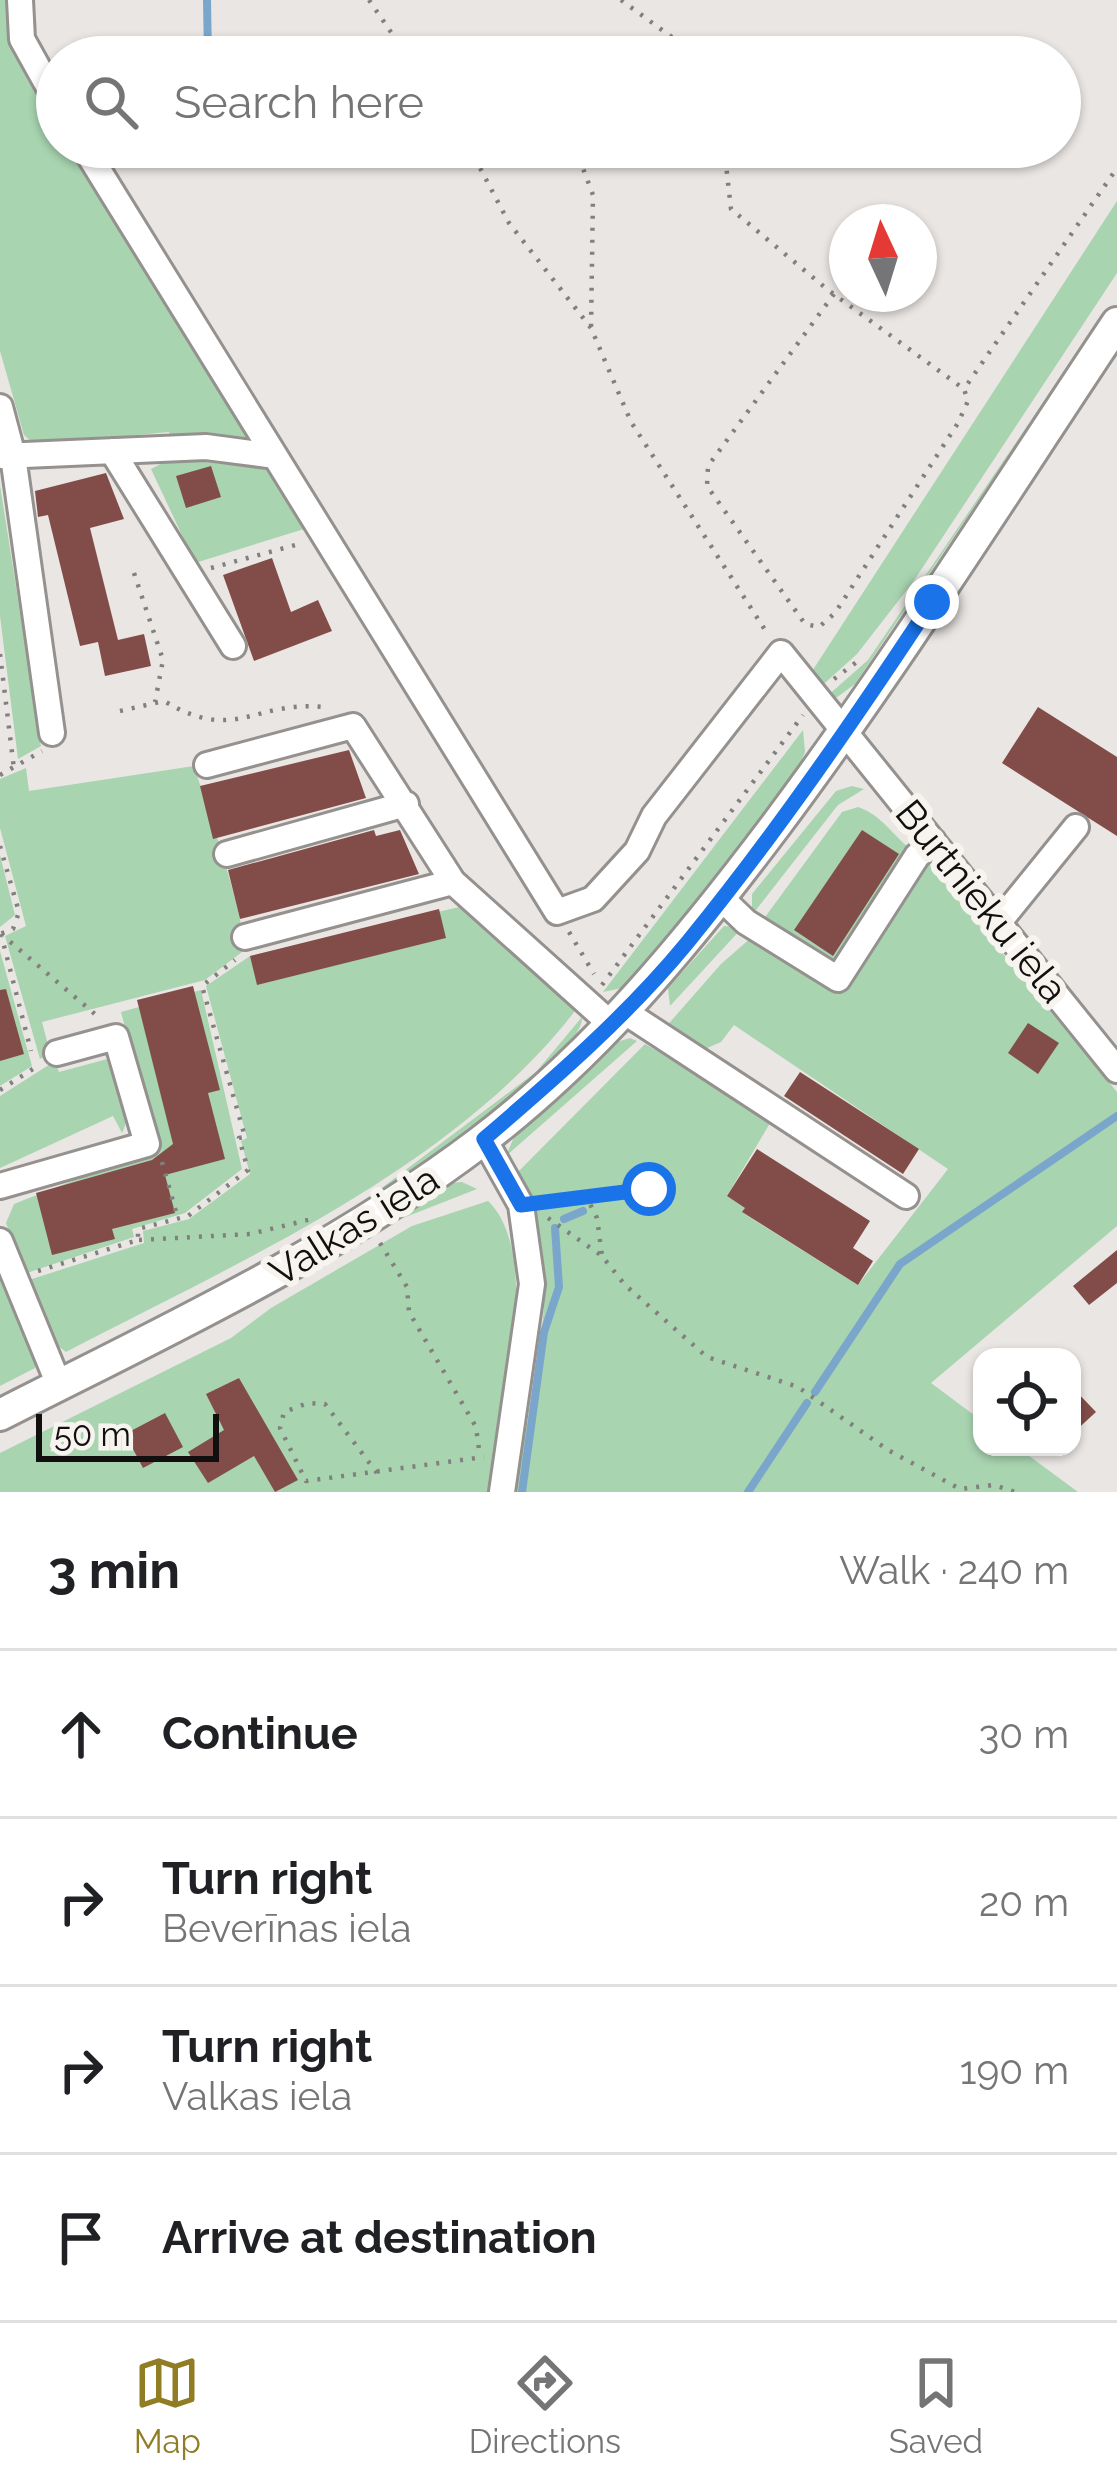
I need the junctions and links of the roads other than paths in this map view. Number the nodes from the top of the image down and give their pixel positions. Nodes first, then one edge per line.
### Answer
1 (20, 0) edge
2 (36, 64) edge
3 (98, 168) edge
4 (1117, 323) edge
5 (0, 407) edge
6 (112, 451) junction
7 (7, 456) edge
8 (275, 456) junction
9 (233, 646) dead end
10 (846, 731) junction
11 (52, 733) road end
12 (206, 766) dead end
13 (406, 804) junction
14 (1076, 827) dead end
15 (933, 841) junction
16 (227, 854) dead end
17 (453, 882) junction
18 (721, 898) junction
19 (999, 922) junction
20 (245, 937) road end
21 (618, 1018) junction
22 (46, 1060) road end
23 (1117, 1070) edge
24 (484, 1139) junction
25 (0, 1186) edge
26 (906, 1196) dead end
27 (0, 1241) edge
28 (59, 1385) junction
29 (0, 1415) edge
30 (502, 1492) edge

1 - 2 street
3 - 8 street
4 - 10 main road, Valkas iela
5 - 7 street
6 - 7 street
6 - 8 street
6 - 9 street
7 - 11 street
8 - 10 street, Burtnieku iela
10 - 15 street, Burtnieku iela
10 - 18 main road, Valkas iela
12 - 13 street
13 - 16 street
13 - 17 street
14 - 19 street
15 - 18 street
15 - 19 street, Burtnieku iela
17 - 20 street
17 - 21 street
18 - 21 main road, Valkas iela
19 - 23 street, Burtnieku iela
21 - 24 main road, Valkas iela
21 - 26 street
22 - 25 street
24 - 28 main road, Valkas iela
24 - 30 street
27 - 28 street
28 - 29 main road, Valkas iela

